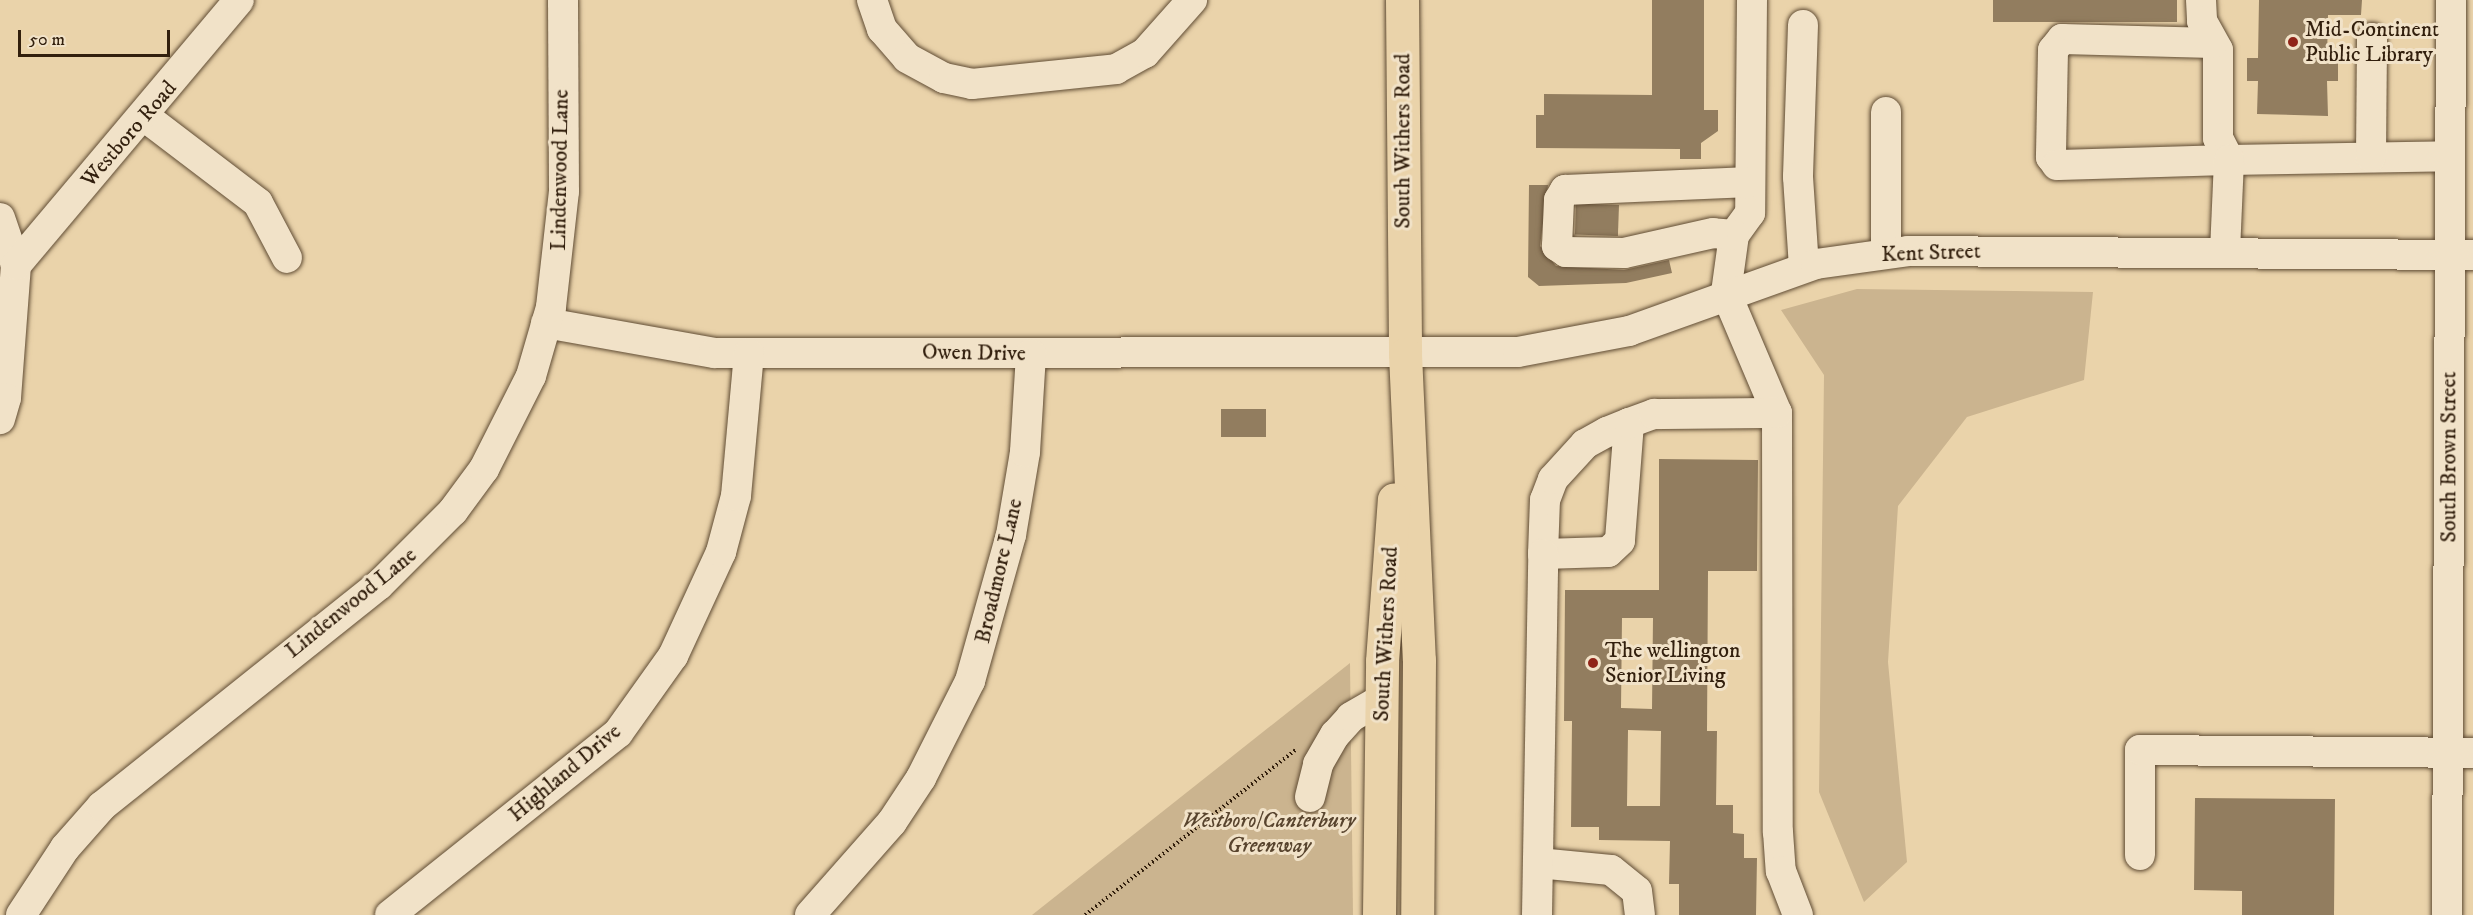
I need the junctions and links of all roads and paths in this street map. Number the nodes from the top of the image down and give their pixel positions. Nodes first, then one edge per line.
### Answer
1 (239, 0) edge
2 (563, 0) edge
3 (872, 0) edge
4 (1192, 0) edge
5 (1402, 0) edge
6 (1752, 0) edge
7 (2202, 0) edge
8 (2451, 0) edge
9 (1803, 25) dead end
10 (2372, 38) dead end
11 (2213, 43) junction
12 (1886, 112) dead end
13 (144, 116) junction
14 (2450, 156) junction
15 (2371, 157) junction
16 (2229, 160) junction
17 (1750, 182) junction
18 (0, 218) edge
19 (1734, 235) junction
20 (2225, 252) junction
21 (1886, 253) junction
22 (2461, 255) edge
23 (287, 258) dead end
24 (16, 265) junction
25 (1804, 267) junction
26 (1726, 293) junction
27 (546, 323) junction
28 (749, 354) junction
29 (1031, 354) junction
30 (1405, 354) junction
31 (1777, 413) junction
32 (0, 419) edge
33 (1629, 423) junction
34 (2461, 501) edge
35 (1543, 554) junction
36 (2460, 627) edge
37 (1381, 700) junction
38 (1304, 744) dead end
39 (2460, 753) edge
40 (1310, 797) dead end
41 (2140, 855) dead end
42 (1538, 863) junction
43 (21, 915) edge
44 (390, 915) edge
45 (810, 915) edge
46 (1085, 915) edge
47 (1379, 915) edge
48 (1416, 915) edge
49 (1537, 915) edge
50 (1640, 915) edge
51 (1798, 915) edge
52 (2446, 915) edge

1 - 13 street, Westboro Road
2 - 27 street, Lindenwood Lane
3 - 4 street
5 - 30 main road, South Withers Road
6 - 17 street
7 - 11 street
8 - 14 street, South Brown Street
9 - 25 street
10 - 15 street
11 - 16 street
11 - 16 street
12 - 21 street
13 - 23 street
13 - 24 street, Westboro Road
14 - 15 street
14 - 22 street, South Brown Street
15 - 16 street
16 - 20 street
17 - 19 street
17 - 19 street
18 - 24 street
19 - 26 street
20 - 21 street, Kent Street
20 - 22 street, Kent Street
21 - 25 street, Kent Street
22 - 34 street, South Brown Street
24 - 32 street
25 - 26 street, Kent Street
26 - 30 street, Kent Street
26 - 31 street
27 - 28 street, Owen Drive
27 - 43 street, Lindenwood Lane
28 - 29 street, Owen Drive
28 - 44 street, Highland Drive
29 - 30 street, Owen Drive
29 - 45 street, Broadmore Lane
30 - 37 main road, South Withers Road
30 - 48 main road, South Withers Road
31 - 33 street
31 - 51 street
33 - 35 street
33 - 35 street
34 - 36 street, South Brown Street
35 - 42 street
36 - 39 street, South Brown Street
37 - 40 street
37 - 47 main road, South Withers Road
38 - 46 path
39 - 41 street
39 - 52 street, South Brown Street
42 - 49 street
42 - 50 street

